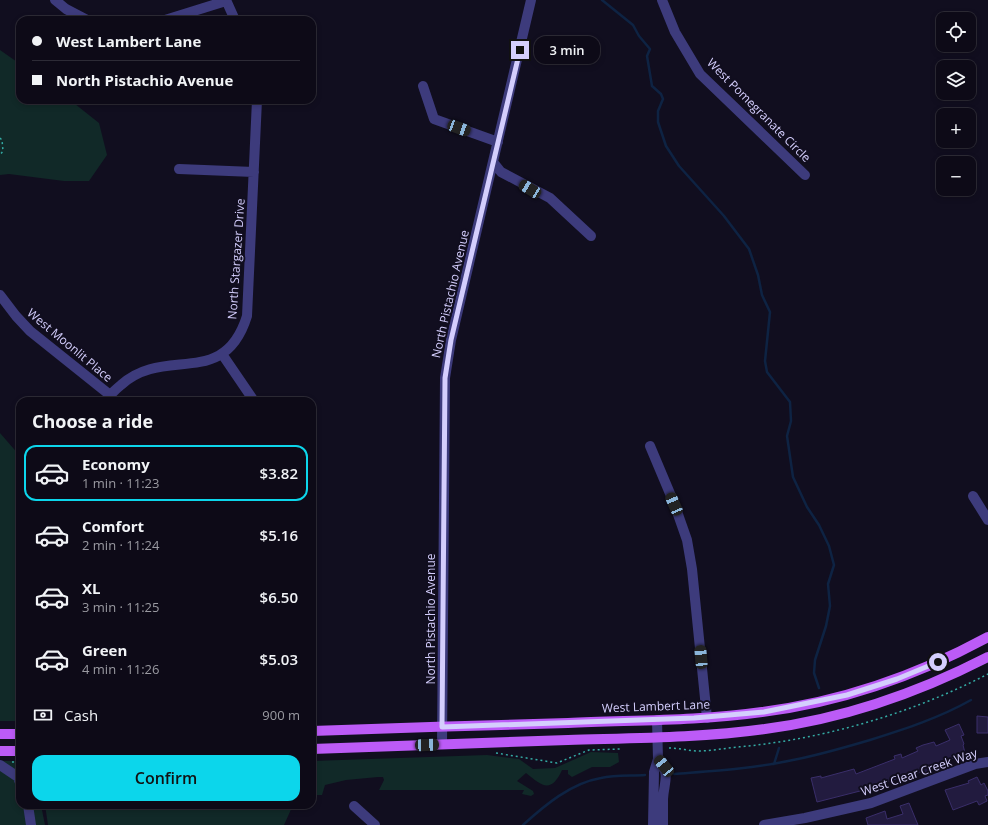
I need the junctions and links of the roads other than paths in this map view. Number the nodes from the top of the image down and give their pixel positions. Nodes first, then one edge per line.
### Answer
1 (55, 0) edge
2 (226, 0) edge
3 (531, 0) edge
4 (662, 0) edge
5 (79, 16) edge
6 (177, 16) edge
7 (233, 16) edge
8 (423, 86) dead end
9 (257, 104) edge
10 (498, 142) junction
11 (493, 162) junction
12 (179, 169) dead end
13 (254, 172) junction
14 (805, 175) dead end
15 (591, 236) dead end
16 (0, 295) edge
17 (222, 354) junction
18 (107, 397) edge
19 (109, 397) edge
20 (251, 397) edge
21 (650, 446) dead end
22 (973, 496) dead end
23 (988, 520) edge
24 (988, 637) edge
25 (988, 657) edge
26 (707, 718) junction
27 (657, 720) junction
28 (442, 727) junction
29 (316, 731) edge
30 (0, 734) edge
31 (16, 734) edge
32 (657, 737) junction
33 (442, 744) junction
34 (316, 749) edge
35 (0, 751) edge
36 (16, 751) edge
37 (658, 759) junction
38 (988, 762) edge
39 (0, 765) edge
40 (16, 776) edge
41 (354, 806) dead end
42 (29, 809) edge
43 (806, 822) edge
44 (31, 825) edge
45 (375, 825) edge
46 (654, 825) edge
47 (663, 825) edge
48 (764, 825) edge

1 - 5 street
2 - 6 street
2 - 7 street
3 - 10 street, North Pistachio Avenue
4 - 14 street, West Pomegranate Circle
8 - 10 street
9 - 13 street, North Stargazer Drive
10 - 11 street, North Pistachio Avenue
11 - 15 street
11 - 28 street, North Pistachio Avenue
12 - 13 street
13 - 17 street, North Stargazer Drive
16 - 18 street, West Moonlit Place
17 - 19 street, North Stargazer Drive
17 - 20 street
21 - 26 street
22 - 23 street
24 - 26 main road, West Lambert Lane
25 - 32 main road
26 - 27 main road, West Lambert Lane
27 - 28 main road, West Lambert Lane
27 - 32 street
28 - 29 main road, West Lambert Lane
28 - 33 street, North Pistachio Avenue
30 - 31 main road
32 - 33 main road
32 - 37 street
33 - 34 main road
35 - 36 main road
37 - 46 street
37 - 47 street
38 - 43 street, West Clear Creek Way
39 - 40 street
41 - 45 street
42 - 44 street
43 - 48 street, West Clear Creek Way

